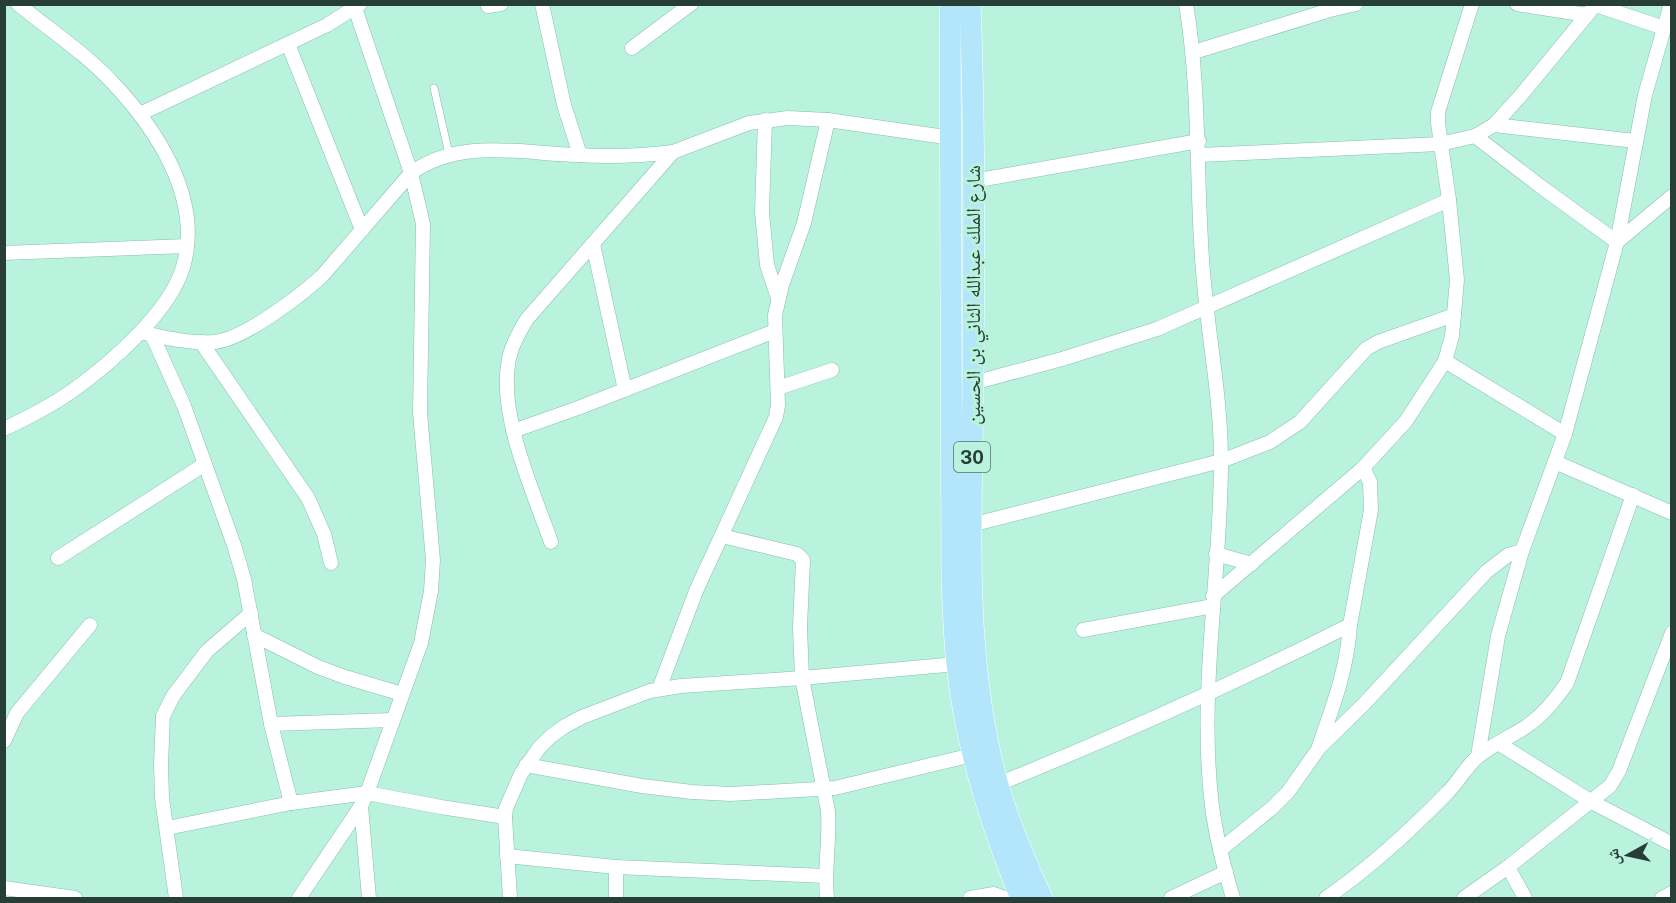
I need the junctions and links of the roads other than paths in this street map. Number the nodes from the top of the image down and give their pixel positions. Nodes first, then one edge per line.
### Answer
1 (18, 4) edge
2 (542, 4) edge
3 (691, 4) edge
4 (950, 4) edge
5 (970, 4) edge
6 (1186, 4) edge
7 (1356, 4) edge
8 (1472, 4) edge
9 (1517, 4) edge
10 (1671, 4) edge
11 (358, 6) edge
12 (1593, 8) edge
13 (1664, 28) junction
14 (288, 44) junction
15 (632, 48) dead end
16 (1194, 52) junction
17 (434, 88) dead end
18 (140, 114) junction
19 (765, 120) junction
20 (828, 120) junction
21 (1494, 125) junction
22 (1475, 136) junction
23 (951, 138) junction
24 (1635, 141) junction
25 (1440, 144) junction
26 (1199, 148) junction
27 (673, 152) junction
28 (449, 154) junction
29 (580, 155) junction
30 (411, 173) junction
31 (973, 181) junction
32 (1671, 196) edge
33 (1449, 200) junction
34 (362, 230) junction
35 (1617, 242) junction
36 (593, 244) junction
37 (187, 246) junction
38 (4, 253) edge
39 (778, 299) junction
40 (1205, 308) junction
41 (1454, 315) junction
42 (775, 332) junction
43 (147, 334) junction
44 (201, 342) junction
45 (1445, 361) junction
46 (832, 370) dead end
47 (973, 382) junction
48 (778, 388) junction
49 (625, 390) junction
50 (962, 421) junction
51 (4, 429) edge
52 (513, 431) junction
53 (1565, 434) junction
54 (962, 443) junction
55 (1221, 462) junction
56 (1555, 462) junction
57 (205, 464) junction
58 (1363, 468) junction
59 (1632, 495) junction
60 (1671, 513) edge
61 (971, 525) junction
62 (722, 536) junction
63 (550, 542) dead end
64 (1522, 551) junction
65 (1216, 554) junction
66 (58, 558) dead end
67 (331, 563) dead end
68 (1251, 564) junction
69 (1213, 601) junction
70 (251, 613) junction
71 (90, 625) dead end
72 (1350, 625) junction
73 (1083, 630) dead end
74 (1671, 633) edge
75 (254, 635) junction
76 (957, 664) junction
77 (802, 678) junction
78 (659, 689) junction
79 (1208, 692) junction
80 (402, 694) junction
81 (11, 710) edge
82 (392, 720) junction
83 (271, 724) junction
84 (4, 741) edge
85 (1498, 743) junction
86 (1318, 748) junction
87 (972, 754) junction
88 (1478, 756) junction
89 (526, 765) junction
90 (998, 784) junction
91 (825, 790) junction
92 (367, 793) junction
93 (1592, 802) junction
94 (291, 803) junction
95 (361, 806) junction
96 (505, 817) junction
97 (167, 828) junction
98 (1671, 844) edge
99 (1220, 850) junction
100 (507, 856) junction
101 (616, 867) junction
102 (1508, 867) junction
103 (1226, 872) junction
104 (825, 876) junction
105 (4, 888) edge
106 (1671, 893) edge
107 (75, 898) edge
108 (176, 898) edge
109 (299, 898) edge
110 (369, 898) edge
111 (510, 898) edge
112 (616, 898) edge
113 (827, 898) edge
114 (970, 898) edge
115 (1005, 898) edge
116 (1021, 898) edge
117 (1042, 898) edge
118 (1172, 898) edge
119 (1233, 898) edge
120 (1326, 898) edge
121 (1464, 898) edge
122 (1525, 898) edge
123 (1662, 898) edge

1 - 18 street
2 - 29 street
3 - 15 street
4 - 23 main road, شارع الملك عبدالله الثاني بن الحسين / 30
5 - 31 main road, شارع الملك عبدالله الثاني بن الحسين / 30
6 - 16 street
7 - 16 street
8 - 25 street
9 - 12 street
10 - 13 street
11 - 14 street
11 - 30 street
12 - 13 street
12 - 21 street
13 - 24 street
14 - 18 street
14 - 34 street
16 - 26 street
17 - 28 lane
18 - 37 street
19 - 20 street
19 - 27 street
19 - 39 street
20 - 23 street
20 - 39 street
21 - 22 street
21 - 24 street
22 - 25 street
22 - 35 street
23 - 50 main road, شارع الملك عبدالله الثاني بن الحسين / 30
24 - 35 street
25 - 26 street
25 - 33 street
26 - 31 street
26 - 40 street
27 - 29 street
27 - 36 street
28 - 29 street
28 - 30 street
30 - 34 street
30 - 80 street
31 - 47 main road, شارع الملك عبدالله الثاني بن الحسين / 30
32 - 35 street
33 - 40 street
33 - 41 street
34 - 44 street
35 - 53 street
36 - 49 street
36 - 52 street
37 - 38 street
37 - 43 street
39 - 42 street
40 - 47 street
40 - 55 street
41 - 45 street
41 - 55 street
42 - 48 street
42 - 49 street
43 - 44 street
43 - 51 street
43 - 57 street
44 - 67 street
45 - 53 street
45 - 58 street
46 - 48 street
47 - 50 main road, شارع الملك عبدالله الثاني بن الحسين / 30
48 - 62 street
49 - 52 street
50 - 54 main road, شارع الملك عبدالله الثاني بن الحسين / 30
52 - 63 street
53 - 56 street
54 - 61 main road, شارع الملك عبدالله الثاني بن الحسين / 30
54 - 76 main road, شارع الملك عبدالله الثاني بن الحسين / 30
55 - 61 street
55 - 65 street
56 - 59 street
56 - 64 street
57 - 66 street
57 - 70 street
58 - 68 street
58 - 72 street
59 - 60 street
59 - 85 street
61 - 90 main road, شارع الملك عبدالله الثاني بن الحسين / 30
62 - 77 street
62 - 78 street
64 - 86 street
64 - 88 street
65 - 68 street
65 - 69 street
68 - 69 street
69 - 73 street
69 - 79 street
70 - 75 street
70 - 97 street
71 - 81 street
72 - 79 street
72 - 86 street
74 - 93 street
75 - 80 street
75 - 83 street
76 - 77 street
76 - 87 main road, شارع الملك عبدالله الثاني بن الحسين / 30
77 - 78 street
77 - 91 street
78 - 89 street
79 - 90 street
79 - 99 street
80 - 82 street
81 - 84 street
82 - 83 street
82 - 92 street
83 - 94 street
85 - 88 street
85 - 93 street
86 - 99 street
87 - 91 street
87 - 116 main road, شارع الملك عبدالله الثاني بن الحسين / 30
88 - 120 street
89 - 91 street
89 - 96 street
90 - 117 main road, شارع الملك عبدالله الثاني بن الحسين / 30
91 - 104 street
92 - 94 street
92 - 95 street
92 - 96 street
93 - 98 street
93 - 102 street
94 - 97 street
95 - 109 street
95 - 110 street
96 - 100 street
97 - 108 street
99 - 103 street
100 - 101 street
100 - 111 street
101 - 104 street
101 - 112 street
102 - 121 street
102 - 122 street
103 - 118 street
103 - 119 street
104 - 113 street
105 - 107 street
106 - 123 street
114 - 115 street

